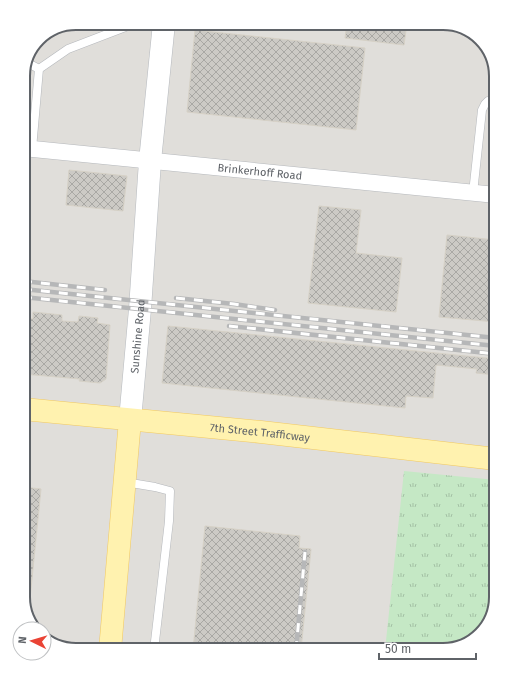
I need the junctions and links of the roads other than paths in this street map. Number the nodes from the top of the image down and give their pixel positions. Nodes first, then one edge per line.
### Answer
1 (118, 30) edge
2 (163, 30) edge
3 (32, 65) edge
4 (39, 69) junction
5 (489, 101) edge
6 (30, 128) edge
7 (30, 148) edge
8 (150, 161) junction
9 (473, 193) junction
10 (489, 195) edge
11 (30, 410) edge
12 (130, 420) junction
13 (489, 458) edge
14 (125, 482) junction
15 (111, 643) edge
16 (155, 643) edge

1 - 4 lane
2 - 8 main road, Sunshine Road
3 - 4 lane
4 - 6 lane
5 - 9 lane
7 - 8 street, Brinkerhoff Road
8 - 9 street, Brinkerhoff Road
8 - 12 main road, Sunshine Road
9 - 10 street, Brinkerhoff Road
11 - 12 main road, 7th Street Trafficway
12 - 13 main road, 7th Street Trafficway
12 - 14 main road, Sunshine Road
14 - 15 main road, Sunshine Road
14 - 16 lane

